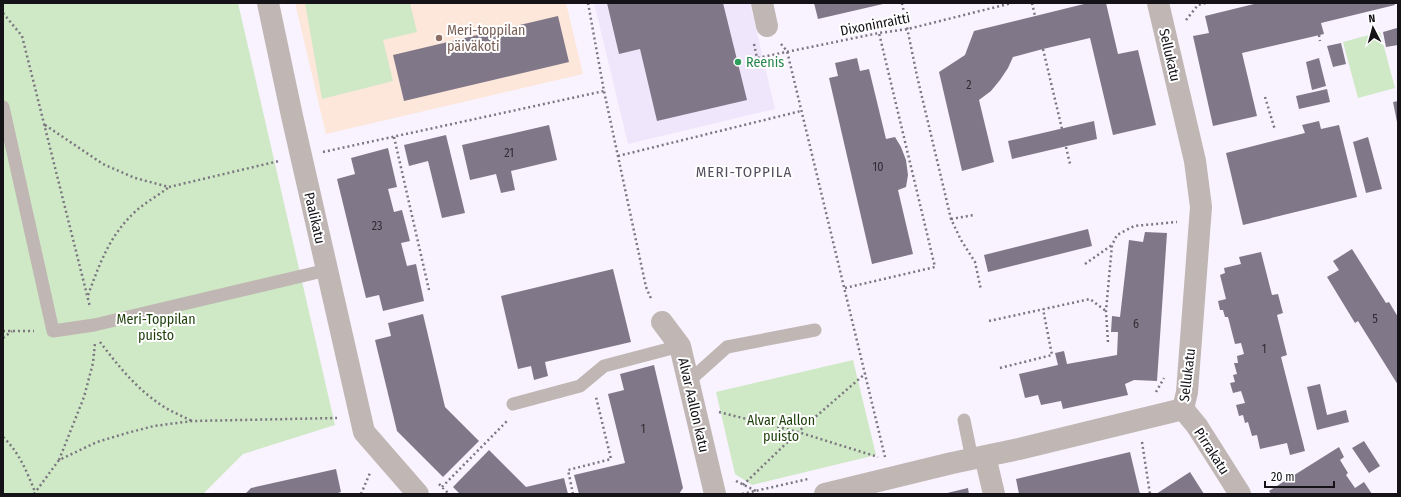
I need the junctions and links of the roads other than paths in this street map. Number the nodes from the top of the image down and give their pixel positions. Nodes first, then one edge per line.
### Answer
1 (268, 3) edge
2 (762, 3) edge
3 (1158, 3) edge
4 (767, 26) dead end
5 (3, 107) edge
6 (327, 270) junction
7 (662, 322) road end
8 (815, 330) dead end
9 (680, 346) junction
10 (689, 381) junction
11 (514, 404) road end
12 (1183, 409) junction
13 (964, 420) dead end
14 (979, 458) junction
15 (418, 494) edge
16 (715, 494) edge
17 (825, 494) edge
18 (994, 494) edge
19 (1240, 494) edge

1 - 6 street, Paalikatu
2 - 4 street
3 - 12 street, Sellukatu
5 - 6 lane
6 - 15 street, Paalikatu
7 - 9 street, Alvar Aallon katu
8 - 10 lane
9 - 10 street, Alvar Aallon katu
9 - 11 lane
10 - 16 street, Alvar Aallon katu
12 - 14 street, Sellukatu
12 - 19 street, Pirrakatu
13 - 14 lane
14 - 17 street, Sellukatu
14 - 18 street

